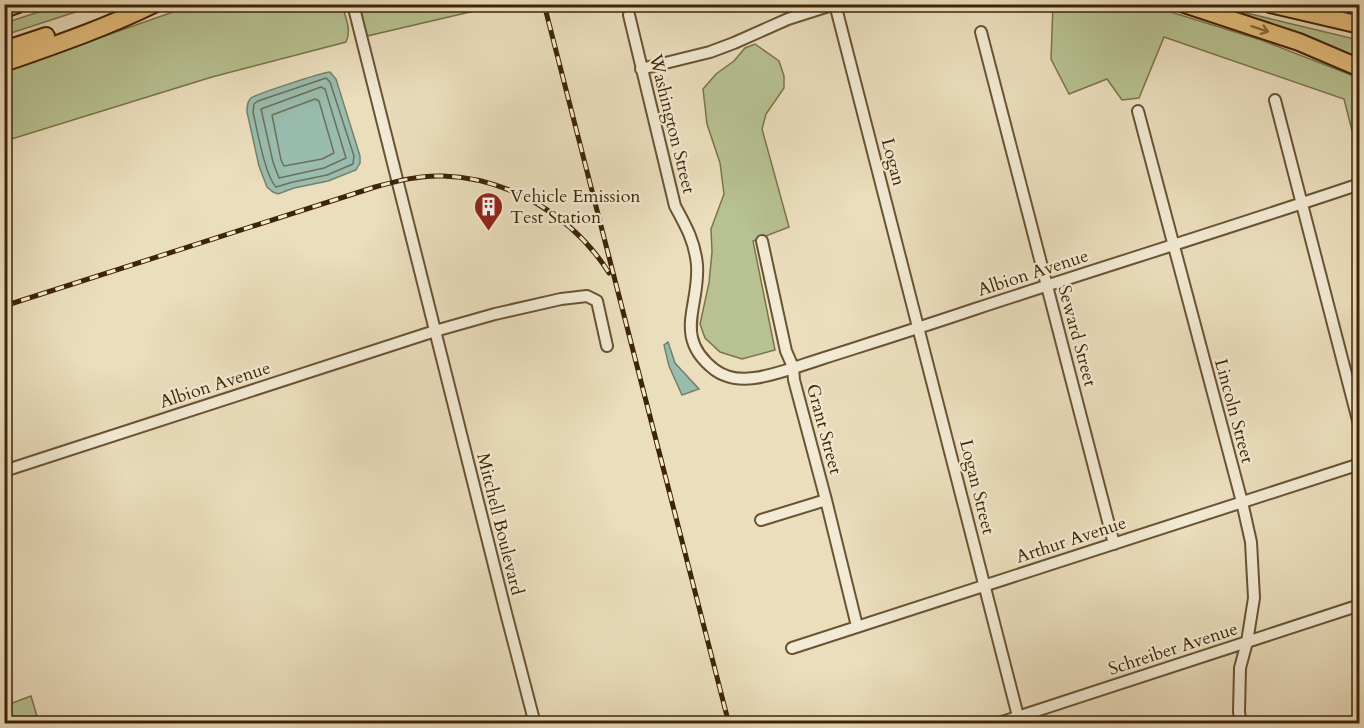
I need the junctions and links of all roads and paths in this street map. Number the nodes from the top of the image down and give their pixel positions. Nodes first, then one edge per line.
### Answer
1 (18, 4) edge
2 (142, 4) edge
3 (154, 4) edge
4 (353, 4) edge
5 (835, 4) edge
6 (1184, 4) edge
7 (1270, 4) edge
8 (4, 9) edge
9 (629, 15) dead end
10 (1359, 25) edge
11 (981, 32) dead end
12 (4, 50) edge
13 (4, 63) edge
14 (1359, 68) edge
15 (642, 69) junction
16 (1275, 100) dead end
17 (1138, 111) dead end
18 (1359, 184) edge
19 (1302, 203) junction
20 (762, 241) dead end
21 (1173, 245) junction
22 (1047, 285) junction
23 (920, 328) junction
24 (435, 332) junction
25 (607, 346) dead end
26 (793, 367) junction
27 (716, 371) joint
28 (1359, 428) edge
29 (1359, 464) edge
30 (4, 471) edge
31 (826, 500) junction
32 (1242, 502) junction
33 (761, 520) dead end
34 (1114, 544) junction
35 (985, 585) junction
36 (1359, 605) edge
37 (857, 626) junction
38 (1247, 642) junction
39 (792, 648) dead end
40 (1019, 720) edge
41 (535, 723) edge
42 (996, 723) edge
43 (1241, 723) edge

1 - 8 highway
2 - 12 highway
3 - 13 highway
4 - 24 street, Mitchell Boulevard
5 - 15 street
5 - 23 street, Logan
6 -> 14 highway
7 - 10 highway
9 - 15 street, Washington Street
11 - 22 street, Seward Street
15 - 27 street, Washington Street
16 - 19 street
17 - 21 street, Lincoln Street
18 - 19 street, Albion Avenue
19 - 21 street, Albion Avenue
19 - 28 street
20 - 26 street, Grant Street
21 - 22 street, Albion Avenue
21 - 32 street, Lincoln Street
22 - 23 street, Albion Avenue
22 - 34 street, Seward Street
23 - 26 street, Albion Avenue
23 - 35 street, Logan Street
24 - 25 street
24 - 30 street, Albion Avenue
24 - 41 street, Mitchell Boulevard
26 - 27 street, Albion Avenue
26 - 31 street, Grant Street
29 - 32 street, Arthur Avenue
31 - 33 street
31 - 37 street, Grant Street
32 - 34 street, Arthur Avenue
32 - 38 street, Lincoln Street
34 - 35 street, Arthur Avenue
35 - 37 street, Arthur Avenue
35 - 40 street, Logan Street
36 - 38 street, Schreiber Avenue
37 - 39 street, Arthur Avenue
38 - 40 street, Schreiber Avenue
38 - 43 street, Lincoln Street
40 - 42 street, Schreiber Avenue

